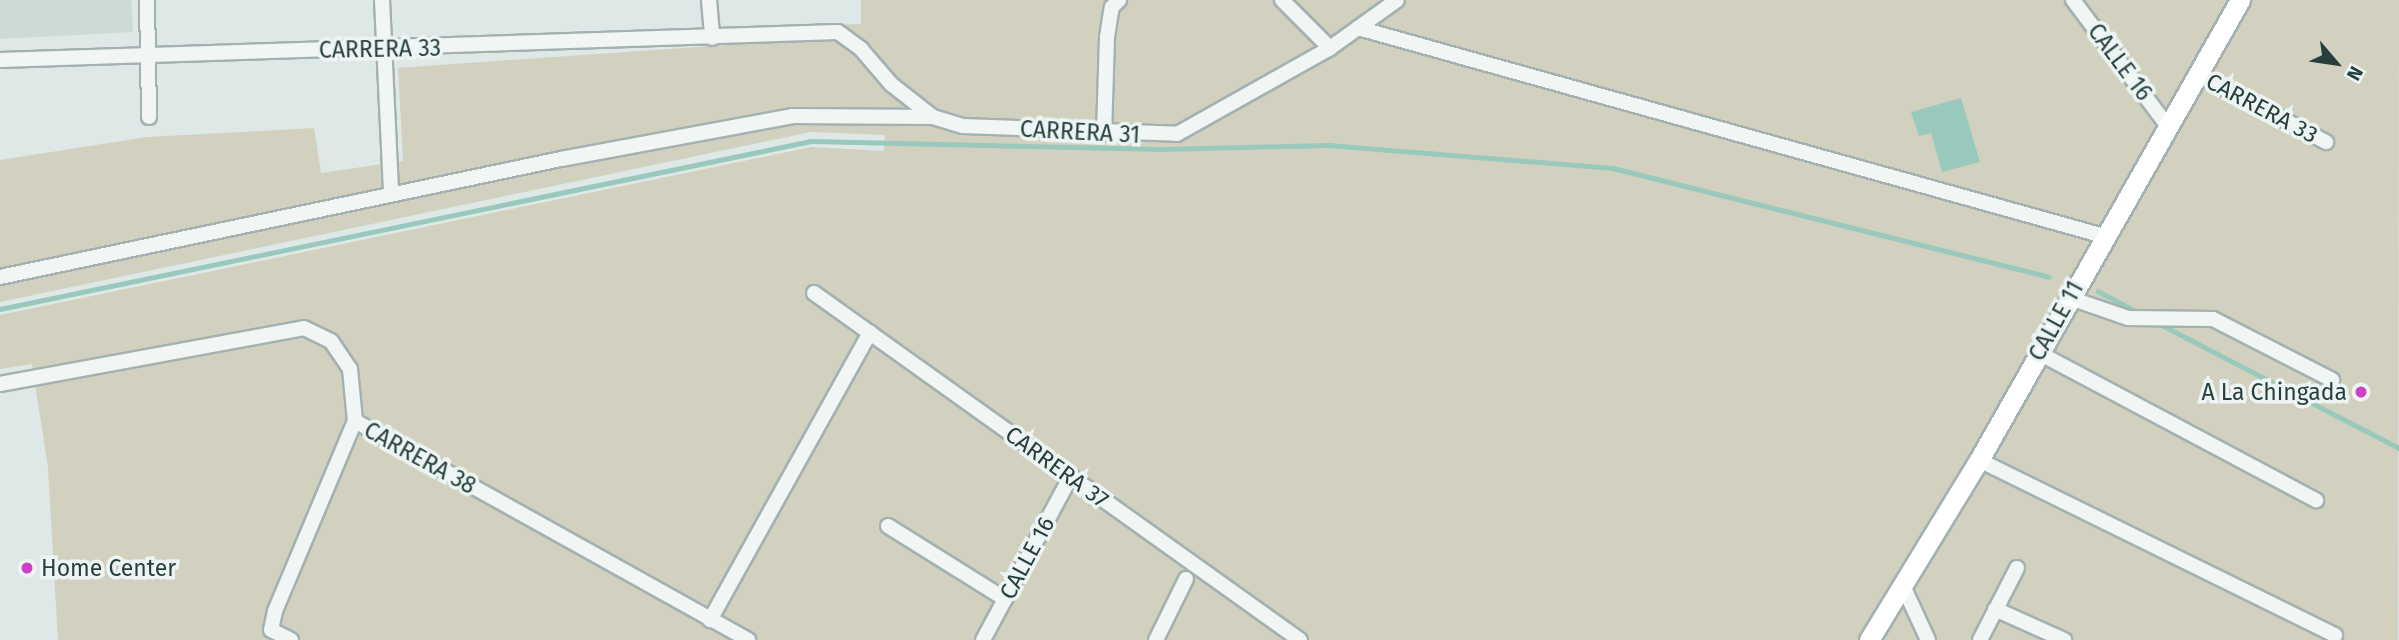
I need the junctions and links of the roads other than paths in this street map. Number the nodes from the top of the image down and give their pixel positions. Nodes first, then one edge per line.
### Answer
1 (147, 0) edge
2 (382, 0) edge
3 (709, 0) edge
4 (1119, 0) edge
5 (1282, 0) edge
6 (1397, 0) edge
7 (2073, 0) edge
8 (2240, 0) edge
9 (1357, 28) junction
10 (759, 34) joint
11 (712, 38) junction
12 (1330, 48) junction
13 (384, 50) junction
14 (149, 53) junction
15 (0, 60) edge
16 (2197, 74) junction
17 (149, 117) dead end
18 (933, 117) junction
19 (2167, 125) junction
20 (1104, 133) junction
21 (2326, 142) dead end
22 (391, 194) junction
23 (2104, 236) junction
24 (0, 277) edge
25 (814, 293) dead end
26 (2070, 298) junction
27 (870, 333) junction
28 (2039, 353) junction
29 (2332, 380) dead end
30 (0, 384) edge
31 (355, 421) junction
32 (1979, 460) junction
33 (1071, 477) junction
34 (2316, 500) dead end
35 (888, 526) dead end
36 (2017, 568) dead end
37 (1186, 579) dead end
38 (1904, 589) junction
39 (1005, 599) junction
40 (1995, 609) junction
41 (709, 620) junction
42 (2335, 635) dead end
43 (2044, 636) edge
44 (291, 640) edge
45 (748, 640) edge
46 (983, 640) edge
47 (1156, 640) edge
48 (1300, 640) edge
49 (1869, 640) edge
50 (1928, 640) edge
51 (1980, 640) edge
52 (2064, 640) edge

1 - 14 street
2 - 13 street
3 - 11 street
4 - 20 street
5 - 12 street
6 - 9 street, CARRERA 31
7 - 19 street, CALLE 16
8 - 16 main road, CALLE 11
9 - 12 street, CARRERA 31
9 - 23 street
10 - 11 street, CARRERA 33
10 - 18 street, CARRERA 31
11 - 13 street, CARRERA 33
12 - 20 street, CARRERA 31
13 - 14 street, CARRERA 33
13 - 22 street
14 - 15 street, CARRERA 33
14 - 17 street
16 - 19 main road, CALLE 11
16 - 21 street, CARRERA 33
18 - 20 street, CARRERA 31
18 - 22 street
19 - 23 main road, CALLE 11
22 - 24 street
23 - 26 main road, CALLE 11
25 - 27 street, CARRERA 37
26 - 28 main road, CALLE 11
26 - 29 street
27 - 33 street, CARRERA 37
27 - 41 street
28 - 32 main road, CALLE 11
28 - 34 street
30 - 31 street, CARRERA 38
31 - 41 street, CARRERA 38
31 - 44 street
32 - 38 main road, CALLE 11
32 - 42 street
33 - 39 street, CALLE 16
33 - 48 street, CARRERA 37
35 - 39 street
36 - 40 street
37 - 47 street
38 - 49 main road, CALLE 11
38 - 50 street
39 - 46 street, CALLE 16
40 - 43 street
40 - 51 street
41 - 45 street, CARRERA 38
43 - 52 street

